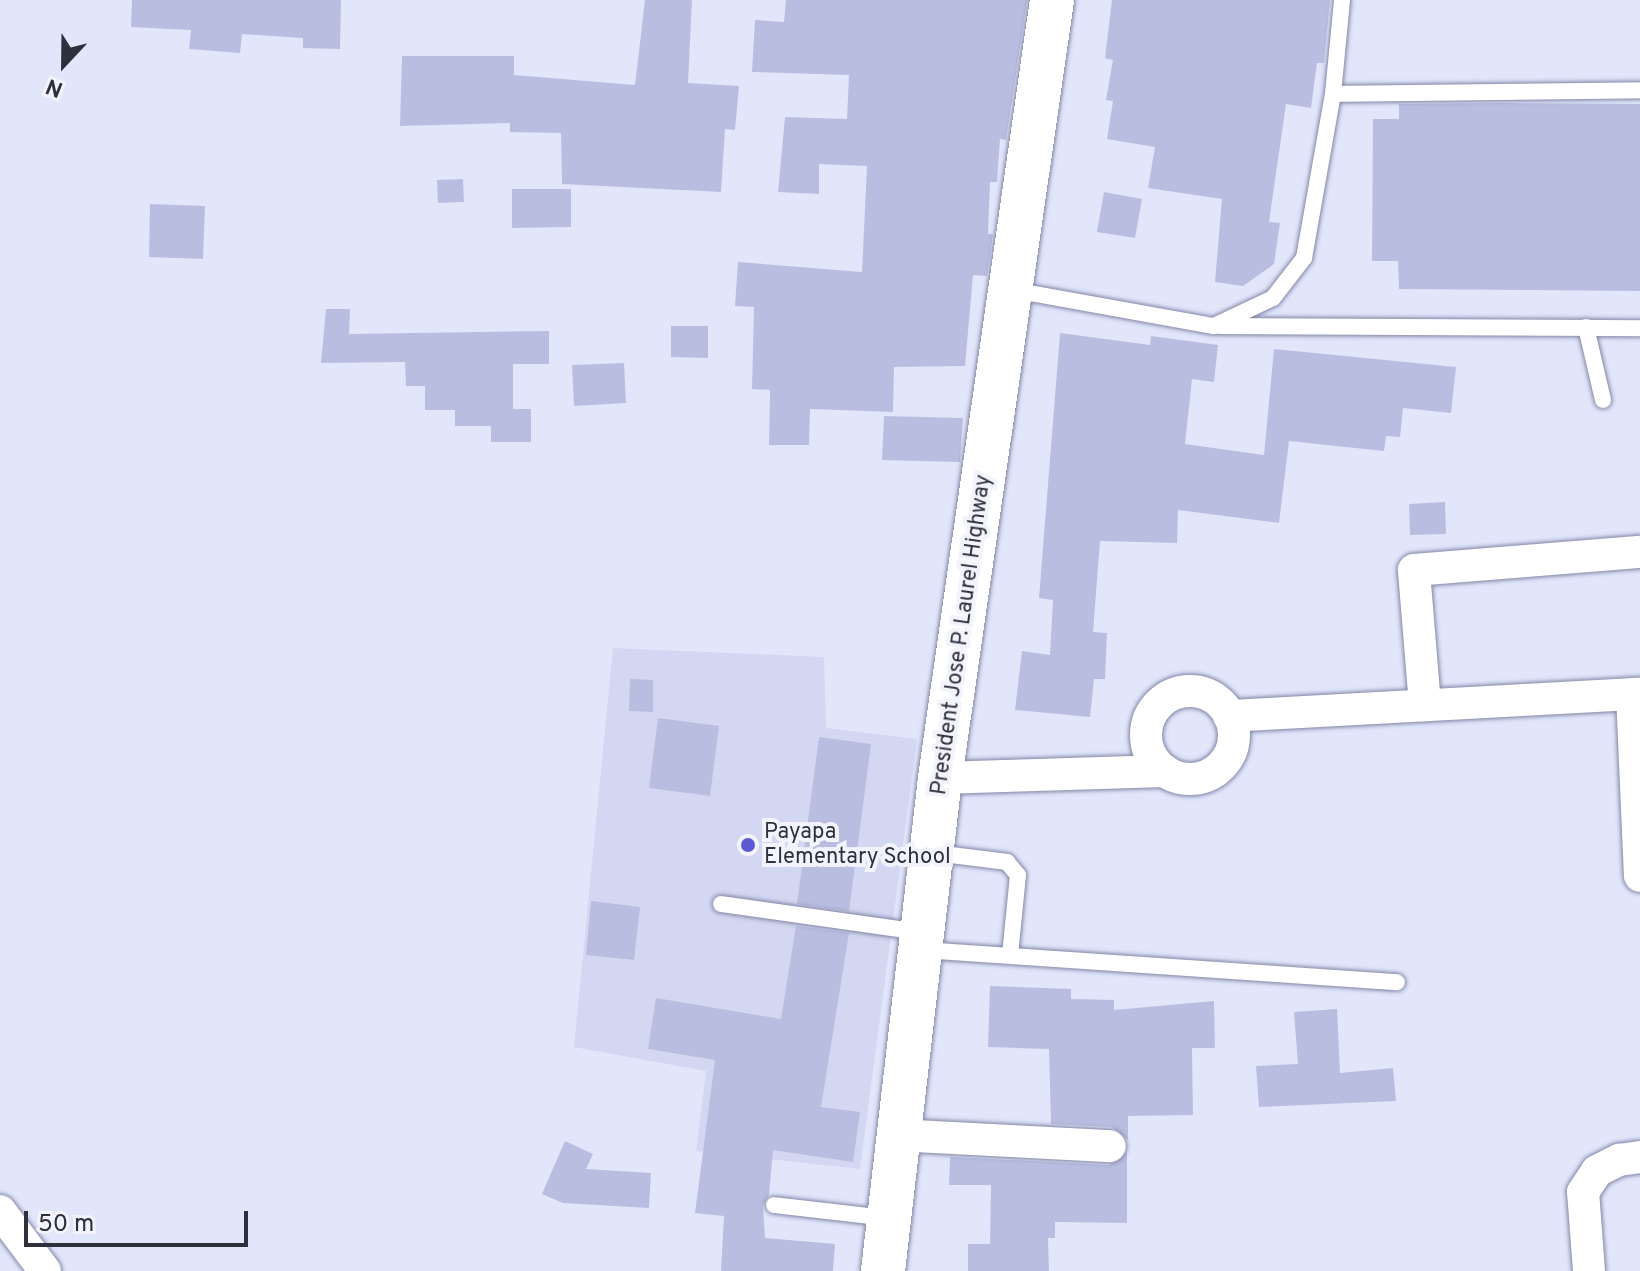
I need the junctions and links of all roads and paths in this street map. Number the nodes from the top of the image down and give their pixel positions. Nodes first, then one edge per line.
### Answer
1 (1052, 0) edge
2 (1342, 0) edge
3 (1640, 90) edge
4 (1333, 94) junction
5 (1013, 290) junction
6 (1214, 326) junction
7 (1586, 327) junction
8 (1640, 328) edge
9 (1603, 400) dead end
10 (1640, 552) edge
11 (1636, 694) edge
12 (1425, 705) junction
13 (1229, 716) junction
14 (1165, 771) junction
15 (940, 778) junction
16 (932, 852) junction
17 (1640, 876) edge
18 (721, 904) dead end
19 (921, 941) junction
20 (1010, 955) junction
21 (1397, 982) dead end
22 (897, 1135) junction
23 (1110, 1146) dead end
24 (1640, 1157) edge
25 (774, 1205) dead end
26 (0, 1211) edge
27 (887, 1219) junction
28 (45, 1271) edge
29 (883, 1271) edge
30 (1589, 1271) edge

1 - 5 highway, President Jose P. Laurel Highway
2 - 4 lane
3 - 4 lane
4 - 6 lane
5 - 6 lane
5 - 15 highway, President Jose P. Laurel Highway
6 - 7 lane
7 - 8 lane
7 - 9 lane
10 - 12 street
11 - 12 street
11 - 17 street
12 - 13 street
13 - 14 street
13 - 14 street
14 - 15 street
15 - 16 highway, President Jose P. Laurel Highway
16 - 19 highway, President Jose P. Laurel Highway
16 - 20 lane
18 - 19 lane
19 - 20 lane
19 - 22 highway, President Jose P. Laurel Highway
20 - 21 lane
22 - 23 street
22 - 27 highway, President Jose P. Laurel Highway
24 - 30 street
25 - 27 lane
26 - 28 street
27 - 29 highway, President Jose P. Laurel Highway

